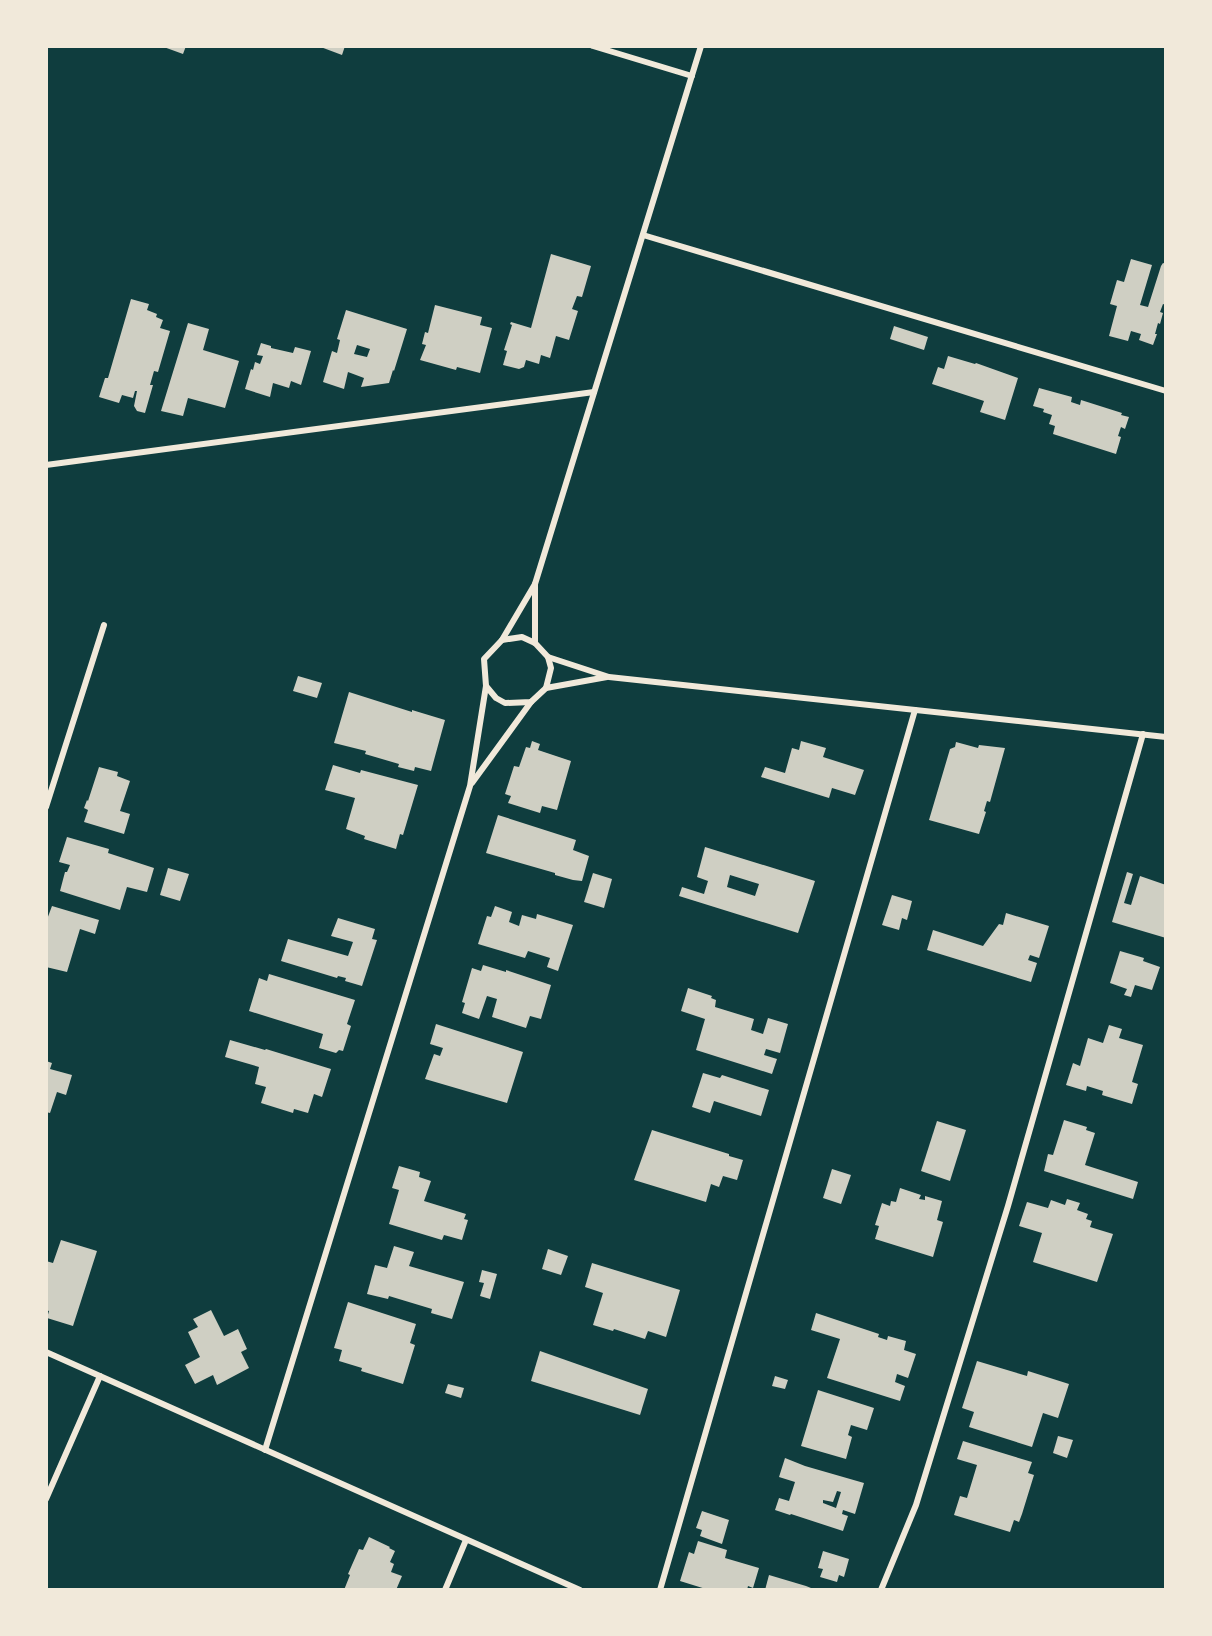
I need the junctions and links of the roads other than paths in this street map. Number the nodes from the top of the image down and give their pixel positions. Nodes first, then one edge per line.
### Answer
1 (593, 46) edge
2 (701, 46) edge
3 (692, 76) junction
4 (643, 235) junction
5 (1166, 391) edge
6 (594, 392) junction
7 (46, 465) edge
8 (535, 584) junction
9 (104, 625) dead end
10 (502, 640) junction
11 (535, 643) junction
12 (548, 657) junction
13 (609, 676) junction
14 (486, 686) junction
15 (546, 688) junction
16 (531, 702) junction
17 (915, 710) junction
18 (1143, 734) junction
19 (1166, 736) edge
20 (470, 786) junction
21 (46, 807) edge
22 (46, 1352) edge
23 (100, 1376) junction
24 (265, 1450) junction
25 (46, 1498) edge
26 (466, 1540) junction
27 (445, 1590) edge
28 (580, 1590) edge
29 (660, 1590) edge
30 (881, 1590) edge

1 - 3 street
2 - 3 street
3 - 4 street
4 - 5 street
4 - 6 street
6 - 7 street
6 - 8 street
8 - 10 street
8 - 11 street
9 - 21 street
10 - 11 street
10 - 14 street
11 - 12 street
12 - 13 street
12 - 15 street
13 - 15 street
13 - 17 street
14 - 16 street
14 - 20 street
15 - 16 street
16 - 20 street
17 - 18 street
17 - 29 street
18 - 19 street
18 - 30 street
20 - 24 street
22 - 23 street
23 - 24 street
23 - 25 street
24 - 26 street
26 - 27 street
26 - 28 street

